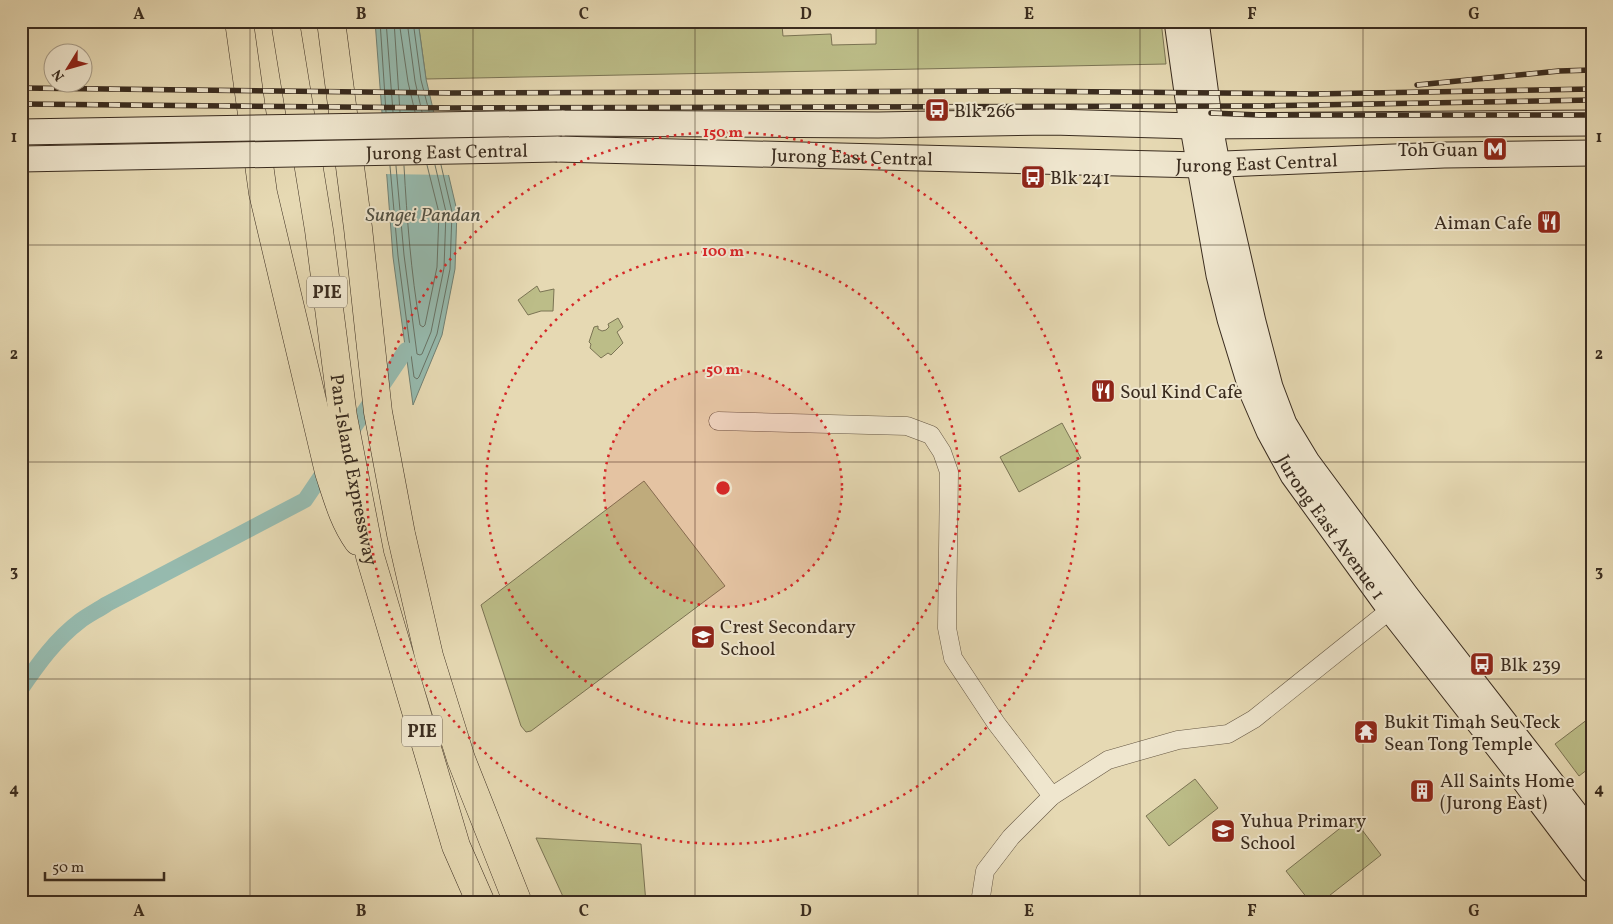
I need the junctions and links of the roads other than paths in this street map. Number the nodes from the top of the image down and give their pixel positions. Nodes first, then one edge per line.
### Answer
1 (239, 21) edge
2 (285, 21) edge
3 (331, 21) edge
4 (1177, 21) edge
5 (1196, 21) edge
6 (1592, 123) edge
7 (1201, 126) junction
8 (21, 132) edge
9 (1592, 153) edge
10 (21, 159) edge
11 (1209, 164) junction
12 (718, 421) dead end
13 (334, 458) junction
14 (1399, 603) junction
15 (1052, 796) junction
16 (1592, 836) edge
17 (1592, 870) edge
18 (481, 903) edge
19 (518, 903) edge
20 (980, 903) edge

1 - 13 highway
2 - 13 highway, Pan-Island Expressway / PIE
3 - 19 highway, Pan-Island Expressway / PIE
4 - 7 main road
5 - 7 main road
6 - 7 main road, Jurong East Central
7 - 8 main road, Jurong East Central, bridge
7 - 11 main road, Jurong East Avenue 1
9 - 11 main road, Jurong East Central
10 - 11 main road, Jurong East Central, bridge
11 - 14 main road, Jurong East Avenue 1
12 - 15 street
13 - 18 highway, Pan-Island Expressway / PIE
14 - 15 street
14 - 16 main road, Jurong East Avenue 1
14 - 17 main road, Jurong East Avenue 1
15 - 20 street

